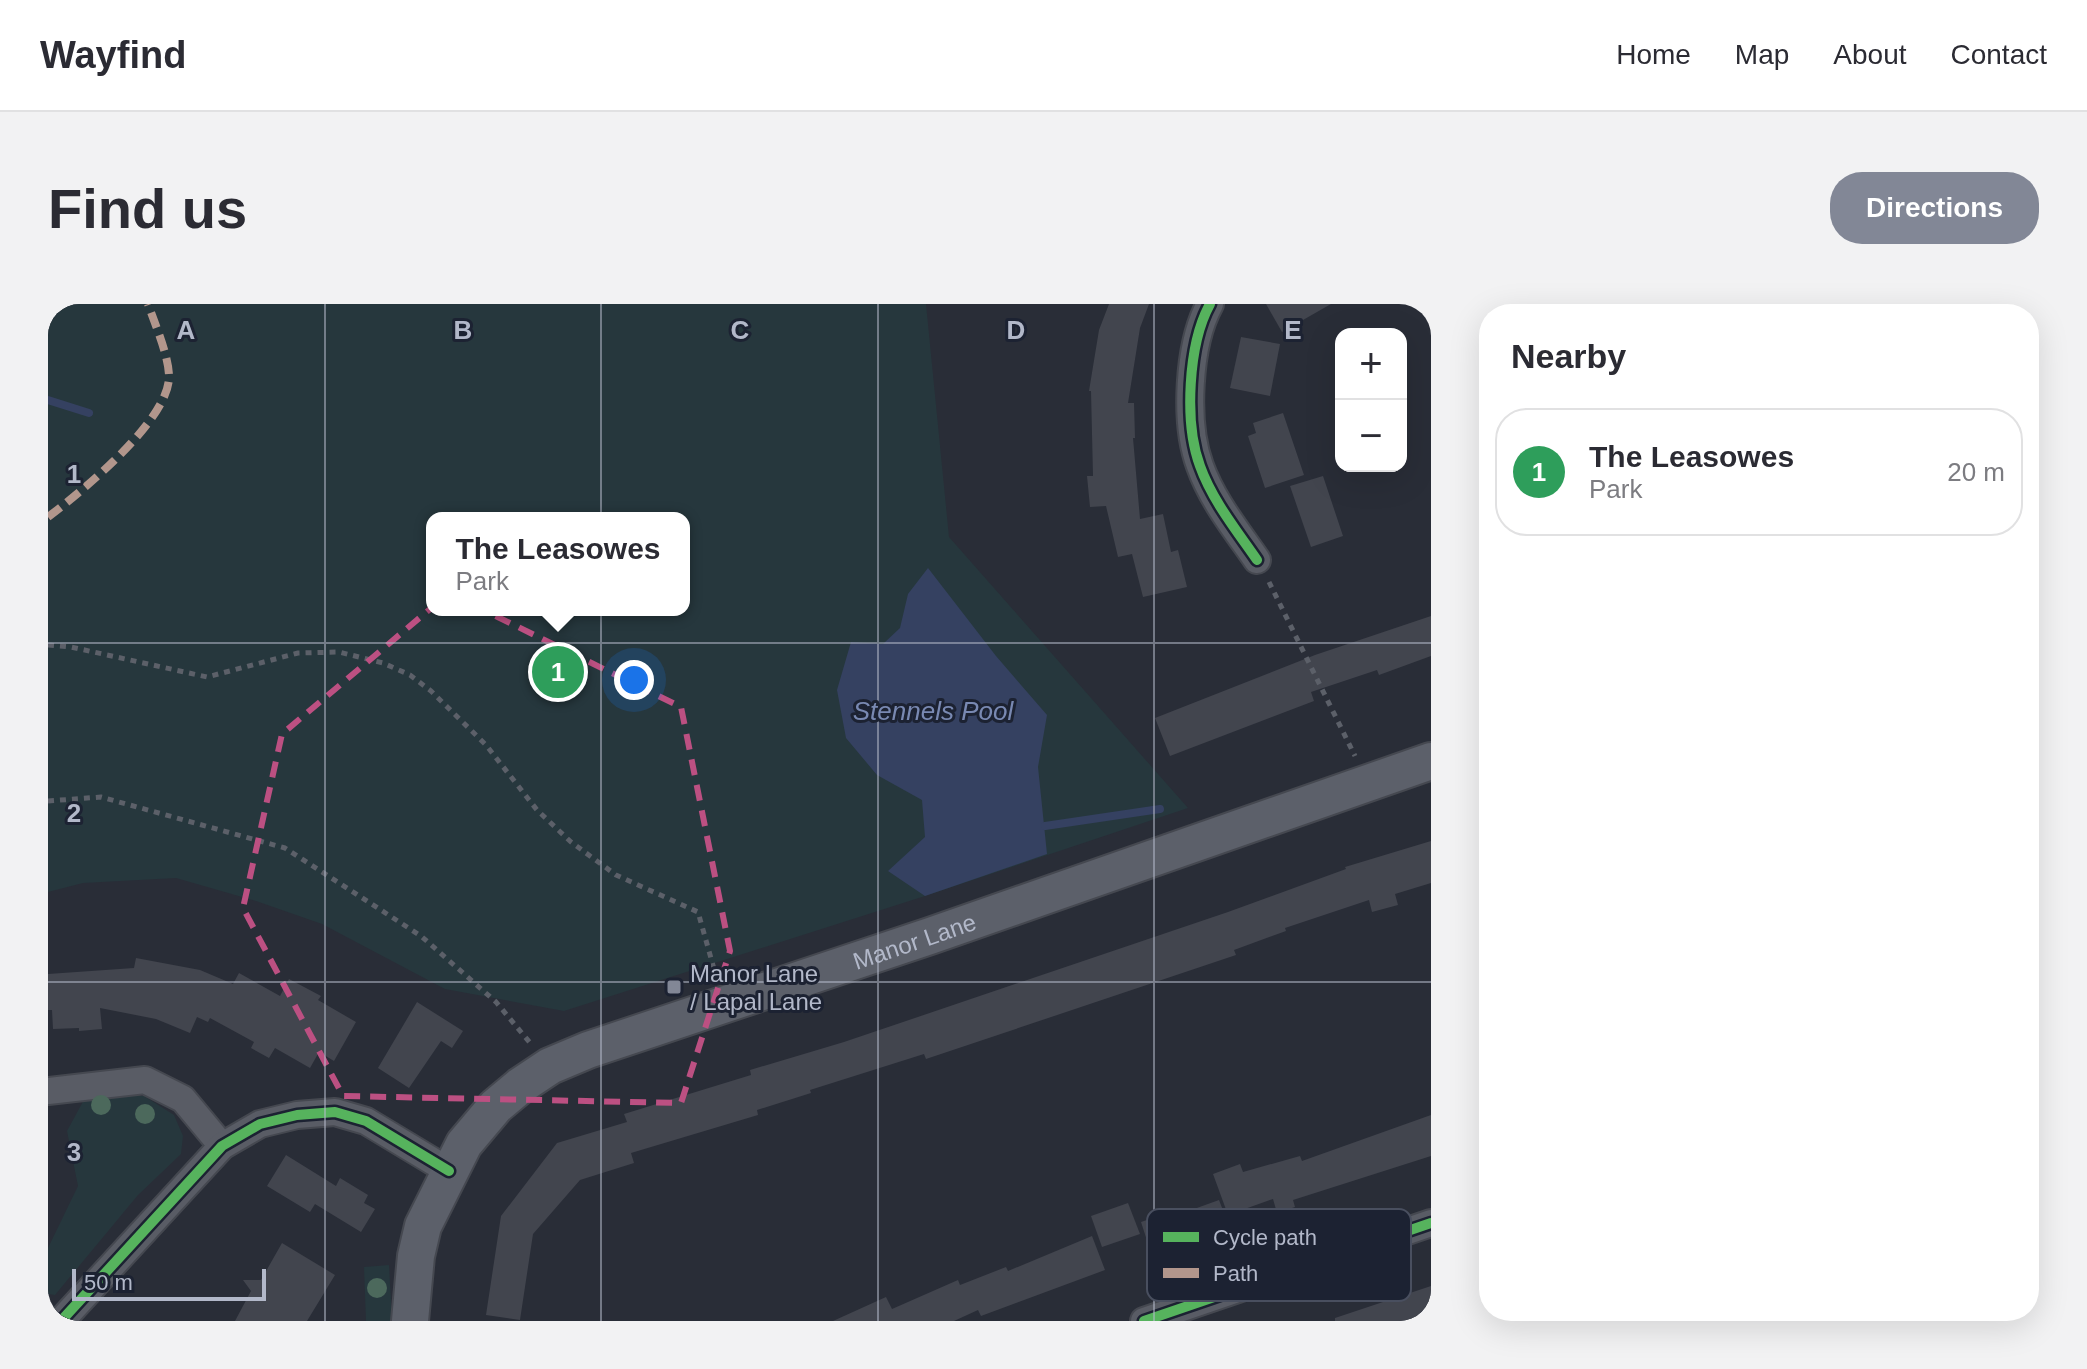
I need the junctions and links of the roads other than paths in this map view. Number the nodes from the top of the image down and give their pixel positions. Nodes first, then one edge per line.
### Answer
1 (1210, 304) edge
2 (1257, 560) road end
3 (1431, 761) edge
4 (48, 1091) edge
5 (222, 1146) junction
6 (449, 1171) junction
7 (1431, 1223) edge
8 (1411, 1230) edge
9 (1203, 1301) edge
10 (61, 1321) edge
11 (410, 1321) edge
12 (1144, 1321) edge

1 - 2 street
3 - 6 main road, Manor Lane
4 - 5 street
5 - 6 street
5 - 10 street
6 - 11 main road, Manor Lane
7 - 8 street
9 - 12 street

